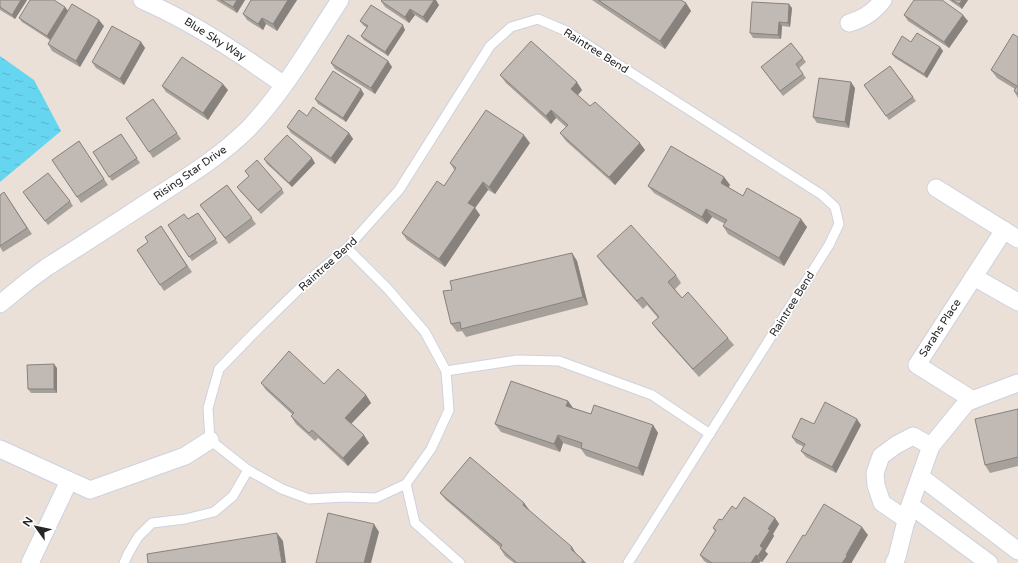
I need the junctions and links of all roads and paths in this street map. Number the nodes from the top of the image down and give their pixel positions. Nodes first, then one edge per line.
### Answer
1 (142, 0) edge
2 (340, 0) edge
3 (883, 0) edge
4 (850, 23) dead end
5 (284, 85) junction
6 (936, 188) dead end
7 (1004, 230) junction
8 (1018, 239) edge
9 (348, 248) junction
10 (974, 277) junction
11 (1018, 302) edge
12 (0, 304) edge
13 (446, 371) junction
14 (1018, 383) edge
15 (973, 400) junction
16 (710, 434) junction
17 (210, 440) junction
18 (931, 446) junction
19 (0, 449) edge
20 (248, 470) junction
21 (921, 477) junction
22 (69, 481) junction
23 (406, 484) junction
24 (909, 512) junction
25 (1018, 551) edge
26 (30, 563) edge
27 (124, 563) edge
28 (460, 563) edge
29 (628, 563) edge
30 (894, 563) edge
31 (989, 563) edge

1 - 5 street, Blue Sky Way
2 - 5 street, Rising Star Drive
3 - 4 street
5 - 12 street, Rising Star Drive
6 - 7 street
7 - 8 street
7 - 10 street, Sarahs Place
9 - 13 lane
9 - 16 lane, Raintree Bend
9 - 17 lane, Raintree Bend
10 - 11 street
10 - 15 street, Sarahs Place
13 - 16 lane
13 - 23 lane
14 - 15 street
15 - 18 street
16 - 29 lane, Raintree Bend
17 - 20 lane
17 - 22 street
18 - 21 street
18 - 24 street
19 - 22 street
20 - 23 lane
20 - 27 lane
21 - 24 street
21 - 25 street
22 - 26 street
23 - 28 lane
24 - 30 street
24 - 31 street

